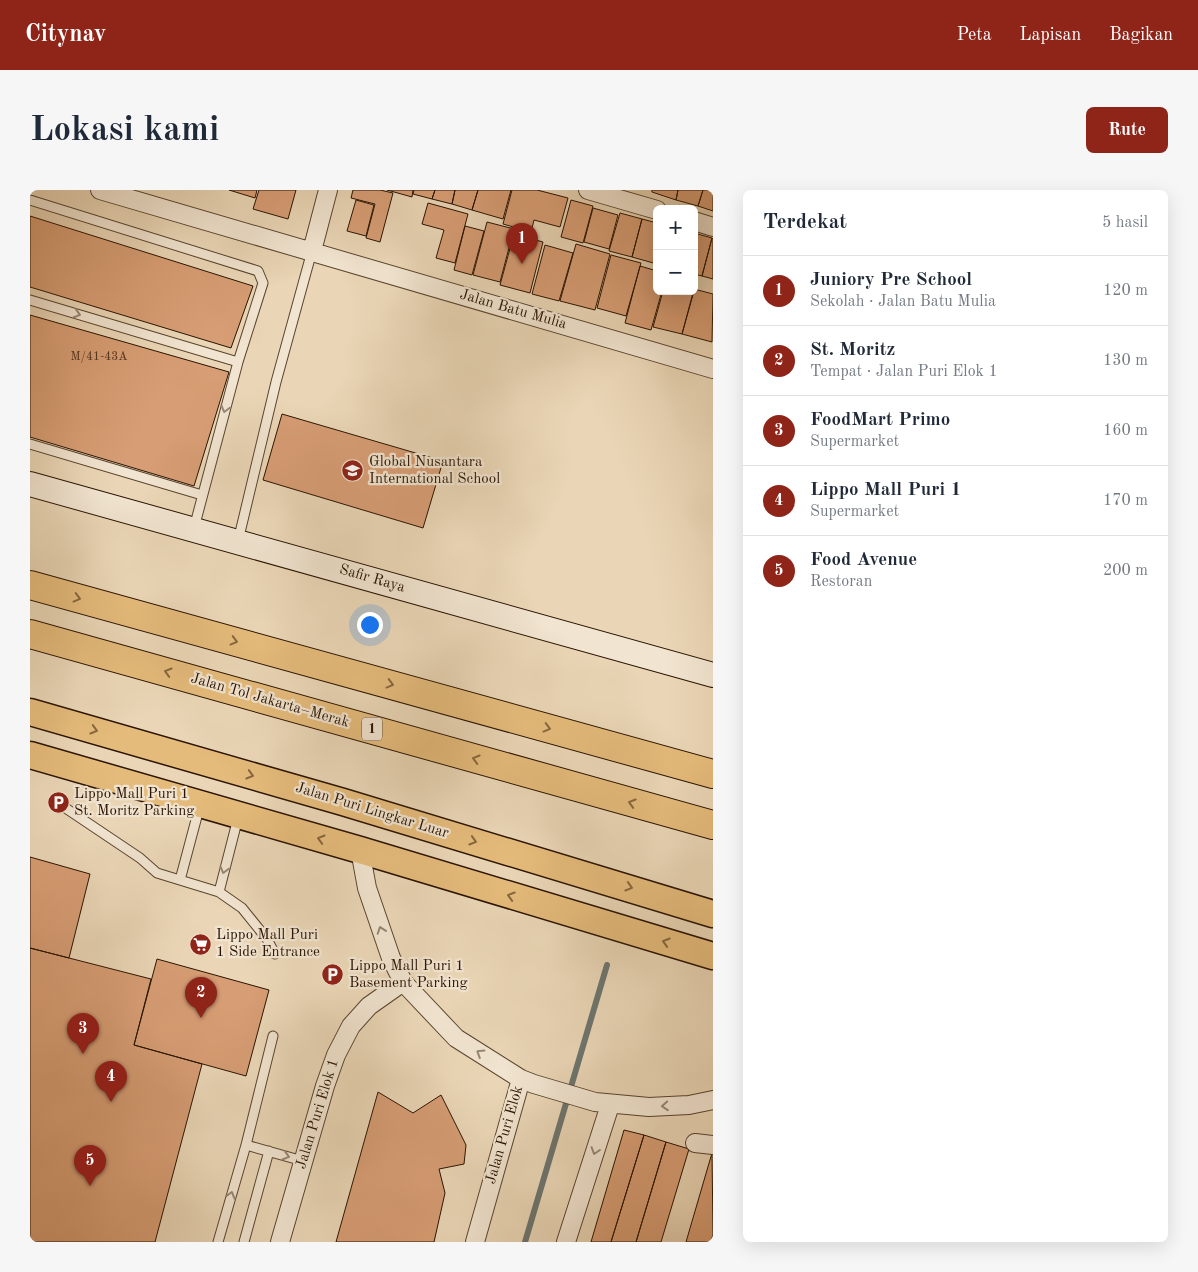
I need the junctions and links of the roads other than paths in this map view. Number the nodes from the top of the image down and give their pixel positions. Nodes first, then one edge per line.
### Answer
1 (100, 190) edge
2 (328, 190) edge
3 (588, 190) edge
4 (30, 200) edge
5 (653, 209) edge
6 (698, 222) edge
7 (713, 227) edge
8 (312, 251) junction
9 (30, 300) edge
10 (238, 362) junction
11 (713, 369) edge
12 (30, 444) edge
13 (30, 484) edge
14 (202, 495) junction
15 (193, 530) junction
16 (238, 542) junction
17 (30, 585) edge
18 (30, 634) edge
19 (713, 675) edge
20 (30, 712) edge
21 (59, 720) junction
22 (39, 757) edge
23 (713, 774) edge
24 (58, 803) dead end
25 (200, 805) junction
26 (658, 810) junction
27 (239, 815) junction
28 (713, 825) edge
29 (713, 834) edge
30 (360, 850) junction
31 (180, 880) junction
32 (218, 892) junction
33 (713, 914) edge
34 (275, 954) dead end
35 (713, 956) edge
36 (403, 982) junction
37 (273, 1036) dead end
38 (528, 1082) junction
39 (713, 1100) edge
40 (602, 1103) junction
41 (695, 1143) dead end
42 (713, 1145) edge
43 (246, 1146) junction
44 (269, 1151) junction
45 (303, 1161) junction
46 (218, 1242) edge
47 (244, 1242) edge
48 (280, 1242) edge
49 (474, 1242) edge
50 (566, 1242) edge

1 - 8 street, Jalan Batu Mulia
2 - 8 street
3 - 5 street
4 - 10 lane
6 - 7 street
8 - 11 street, Jalan Batu Mulia
8 - 16 lane
9 -> 10 lane
10 -> 14 lane
12 - 14 lane
13 - 15 street, Safir Raya
14 - 15 lane
15 - 16 street, Safir Raya
16 - 19 street, Safir Raya
17 -> 23 highway
26 -> 18 highway, Jalan Tol Jakarta–Merak / 1
20 - 21 main road, Jalan Puri Lingkar Luar
21 - 22 main road
21 -> 33 main road, Jalan Puri Lingkar Luar
22 - 25 main road
24 - 31 lane
25 - 27 main road
25 - 31 lane
26 - 28 highway, Jalan Tol Jakarta–Merak / 1
26 - 29 highway
30 -> 27 main road
27 -> 32 lane
35 -> 30 main road
36 -> 30 street, Jalan Puri Elok
31 - 32 lane
32 - 34 lane
38 -> 36 street, Jalan Puri Elok
36 - 45 street, Jalan Puri Elok 1
37 - 43 lane
38 - 40 street
38 - 49 street, Jalan Puri Elok
39 -> 40 street
40 -> 50 street
41 - 42 street
43 - 44 lane
46 -> 43 lane
44 -> 45 lane
44 - 47 lane
45 - 48 street, Jalan Puri Elok 1

